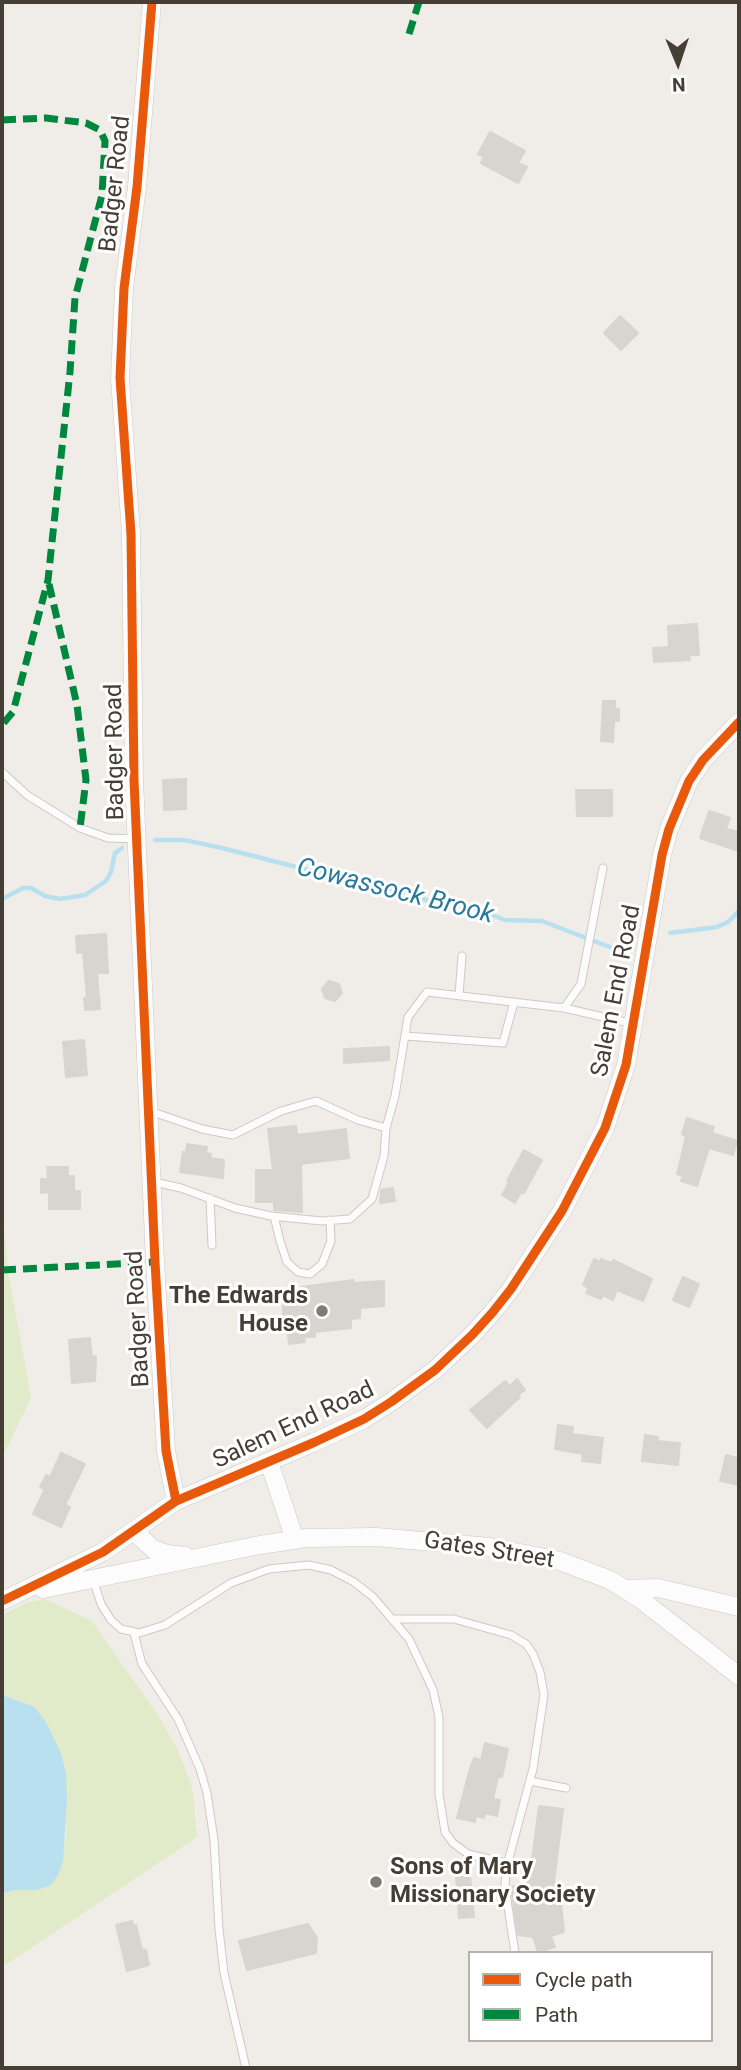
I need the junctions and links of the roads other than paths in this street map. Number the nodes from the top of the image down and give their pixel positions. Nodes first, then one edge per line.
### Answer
1 (152, 2) edge
2 (739, 722) edge
3 (2, 772) edge
4 (137, 839) junction
5 (603, 868) dead end
6 (462, 956) dead end
7 (459, 995) junction
8 (514, 1002) junction
9 (564, 1007) junction
10 (635, 1024) junction
11 (405, 1036) junction
12 (150, 1111) junction
13 (386, 1128) junction
14 (152, 1181) junction
15 (210, 1198) junction
16 (274, 1216) junction
17 (330, 1220) junction
18 (212, 1245) dead end
19 (269, 1462) junction
20 (176, 1501) junction
21 (134, 1531) junction
22 (295, 1540) junction
23 (206, 1556) junction
24 (93, 1579) junction
25 (625, 1589) junction
26 (7, 1598) edge
27 (739, 1606) edge
28 (392, 1619) junction
29 (134, 1633) junction
30 (739, 1676) edge
31 (530, 1782) junction
32 (566, 1788) dead end
33 (506, 1863) junction
34 (515, 1951) edge
35 (246, 2068) edge

1 - 4 street, Badger Road
2 - 10 street, Salem End Road
3 - 4 lane
4 - 12 street, Badger Road
5 - 9 lane
6 - 7 lane
7 - 8 lane
7 - 11 lane
8 - 9 lane
8 - 11 lane
9 - 10 lane
10 - 19 street, Salem End Road
11 - 13 lane
12 - 13 lane
12 - 14 street, Badger Road
13 - 17 lane
14 - 15 lane
14 - 20 street, Badger Road
15 - 16 lane
15 - 18 lane
16 - 17 lane
16 - 17 lane
19 - 20 street, Salem End Road
19 - 22 street
20 - 21 street, Salem End Road
21 - 23 street, Gates Street
21 - 26 street, Salem End Road
22 - 23 street, Gates Street
22 - 25 street, Gates Street
23 - 24 street, Gates Street
24 - 26 street, Gates Street
24 - 29 lane
25 - 27 street
25 - 30 street, Gates Street
28 - 29 lane
28 - 31 lane
28 - 33 lane
29 - 35 lane
31 - 32 lane
31 - 33 lane
33 - 34 lane

